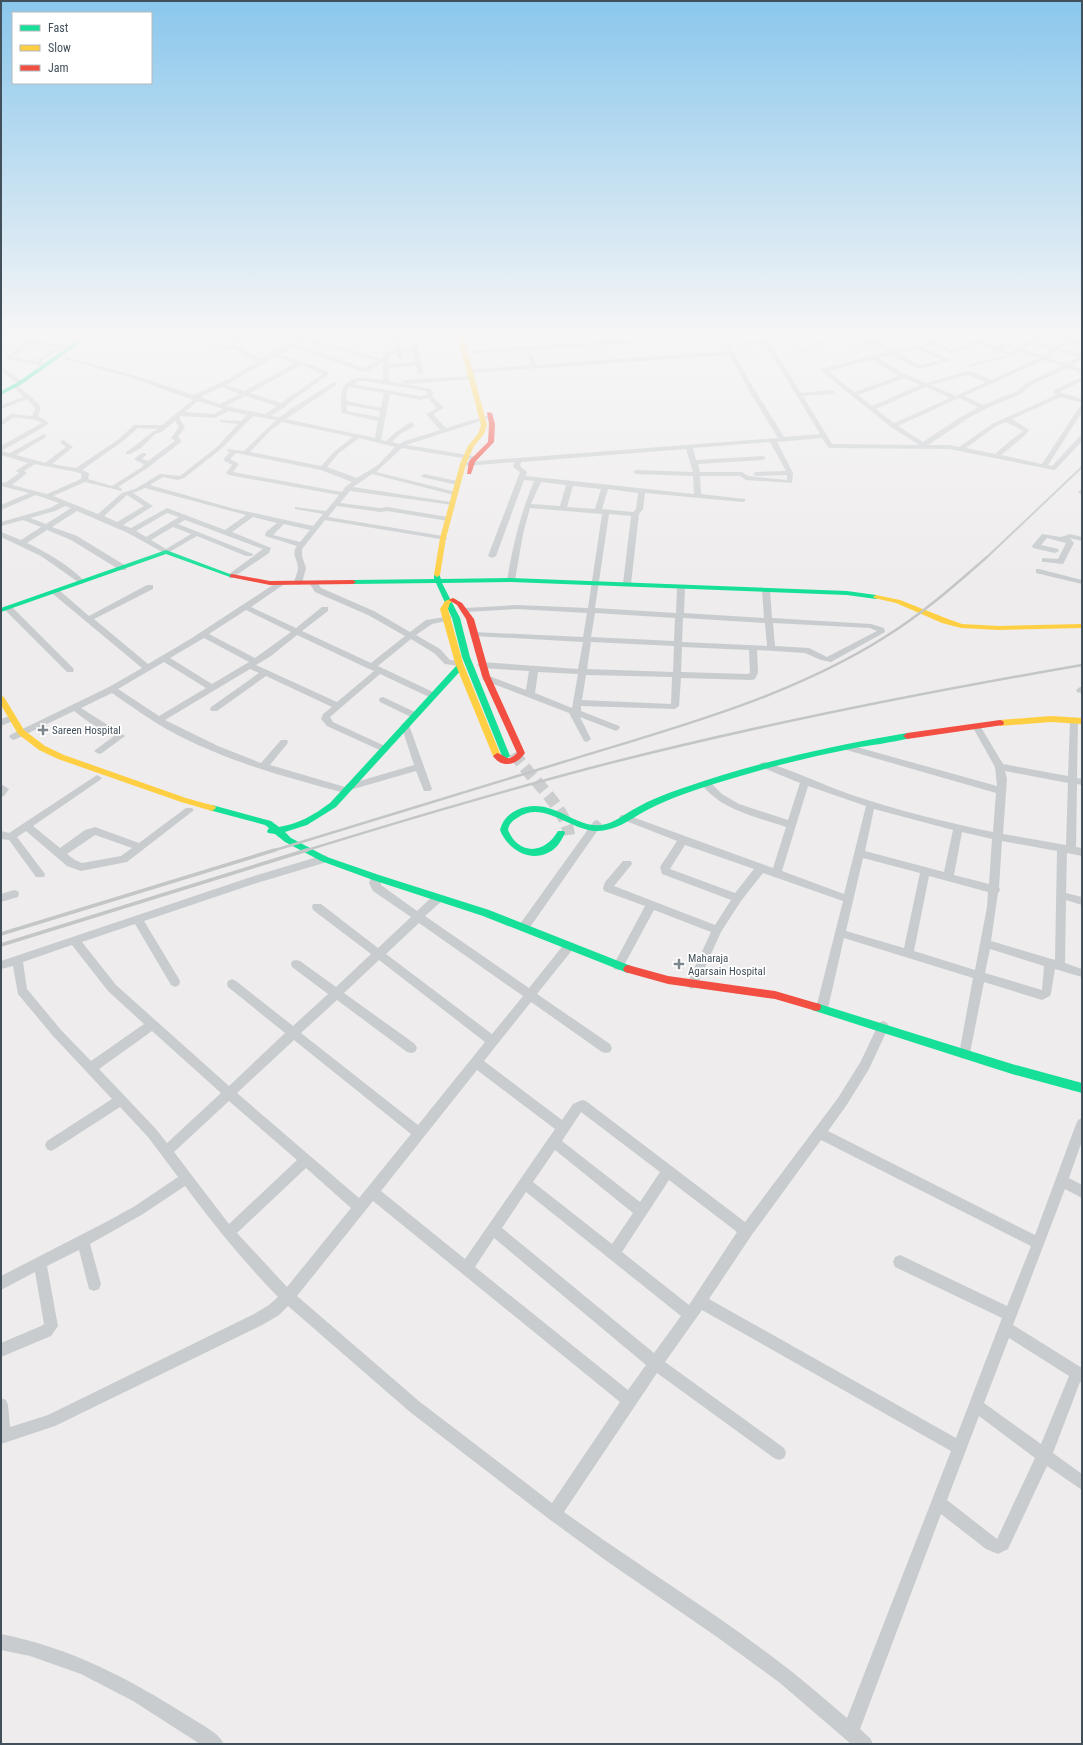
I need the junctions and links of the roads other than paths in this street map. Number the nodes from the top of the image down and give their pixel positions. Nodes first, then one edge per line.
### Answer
1 (11, 416) edge
2 (21, 416) edge
3 (178, 416) joint
4 (249, 416) edge
5 (285, 416) edge
6 (365, 416) edge
7 (382, 416) edge
8 (431, 416) edge
9 (768, 416) edge
10 (811, 416) edge
11 (882, 416) edge
12 (914, 416) edge
13 (966, 416) edge
14 (1012, 416) edge
15 (1076, 416) edge
16 (265, 417) edge
17 (36, 418) joint
18 (486, 418) junction
19 (1006, 419) junction
20 (280, 420) junction
21 (382, 420) junction
22 (222, 421) dead end
23 (242, 423) junction
24 (1, 424) edge
25 (411, 424) dead end
26 (893, 426) junction
27 (163, 427) junction
28 (445, 431) junction
29 (44, 436) dead end
30 (358, 436) junction
31 (823, 436) junction
32 (1082, 437) edge
33 (782, 438) junction
34 (772, 439) junction
35 (378, 441) junction
36 (63, 442) dead end
37 (388, 443) junction
38 (400, 446) junction
39 (923, 446) junction
40 (689, 447) junction
41 (219, 448) junction
42 (1, 449) edge
43 (961, 449) junction
44 (235, 451) junction
45 (734, 451) junction
46 (1, 453) edge
47 (128, 453) dead end
48 (144, 454) dead end
49 (245, 454) junction
50 (10, 456) junction
51 (997, 456) junction
52 (763, 458) dead end
53 (518, 460) junction
54 (469, 461) junction
55 (34, 462) junction
56 (694, 462) junction
57 (47, 464) junction
58 (149, 464) junction
59 (1044, 466) junction
60 (126, 468) dead end
61 (323, 468) junction
62 (78, 470) junction
63 (370, 472) junction
64 (636, 472) dead end
65 (137, 473) junction
66 (697, 474) junction
67 (424, 476) dead end
68 (521, 478) junction
69 (84, 480) junction
70 (538, 480) junction
71 (357, 481) junction
72 (457, 483) junction
73 (570, 484) junction
74 (3, 485) edge
75 (145, 486) junction
76 (114, 487) junction
77 (605, 487) junction
78 (345, 491) junction
79 (642, 491) junction
80 (1082, 491) edge
81 (36, 492) junction
82 (126, 493) junction
83 (454, 493) junction
84 (1082, 494) edge
85 (48, 496) junction
86 (698, 496) junction
87 (742, 500) dead end
88 (64, 503) junction
89 (335, 504) junction
90 (451, 504) junction
91 (3, 505) edge
92 (527, 506) junction
93 (77, 508) junction
94 (298, 508) dead end
95 (563, 508) junction
96 (602, 511) junction
97 (635, 514) junction
98 (251, 515) junction
99 (326, 516) junction
100 (99, 517) junction
101 (184, 517) junction
102 (22, 519) junction
103 (448, 519) junction
104 (282, 522) junction
105 (1, 524) edge
106 (173, 524) junction
107 (118, 525) junction
108 (47, 527) junction
109 (316, 529) junction
110 (130, 531) junction
111 (197, 533) junction
112 (226, 533) junction
113 (454, 533) dead end
114 (1, 534) edge
115 (443, 538) junction
116 (1062, 539) junction
117 (1082, 539) edge
118 (146, 540) junction
119 (23, 542) junction
120 (302, 545) junction
121 (1055, 551) dead end
122 (166, 552) junction
123 (249, 554) dead end
124 (492, 556) dead end
125 (1045, 560) dead end
126 (123, 568) junction
127 (448, 569) dead end
128 (1038, 571) dead end
129 (232, 576) junction
130 (511, 580) junction
131 (442, 581) junction
132 (81, 582) junction
133 (1082, 582) edge
134 (282, 583) junction
135 (298, 583) junction
136 (313, 583) junction
137 (595, 583) junction
138 (627, 584) junction
139 (150, 587) dead end
140 (681, 587) junction
141 (766, 590) junction
142 (56, 592) junction
143 (450, 601) junction
144 (245, 607) junction
145 (4, 609) edge
146 (325, 609) dead end
147 (466, 610) junction
148 (591, 611) junction
149 (680, 616) junction
150 (448, 618) junction
151 (89, 619) junction
152 (769, 621) junction
153 (1082, 626) edge
154 (297, 631) junction
155 (203, 634) junction
156 (474, 634) junction
157 (411, 635) junction
158 (587, 639) junction
159 (678, 644) junction
160 (753, 648) junction
161 (771, 649) junction
162 (163, 658) junction
163 (252, 664) junction
164 (460, 665) junction
165 (481, 665) junction
166 (148, 668) junction
167 (534, 668) junction
168 (376, 669) junction
169 (70, 670) dead end
170 (582, 672) junction
171 (265, 673) junction
172 (677, 675) junction
173 (486, 678) junction
174 (212, 688) junction
175 (112, 689) junction
176 (432, 695) junction
177 (530, 695) junction
178 (1, 699) edge
179 (383, 700) dead end
180 (578, 702) junction
181 (338, 706) junction
182 (75, 708) junction
183 (214, 709) dead end
184 (574, 712) junction
185 (414, 715) junction
186 (4, 720) edge
187 (159, 720) junction
188 (1078, 720) edge
189 (405, 726) junction
190 (976, 726) junction
191 (616, 728) dead end
192 (17, 734) junction
193 (587, 739) dead end
194 (284, 742) dead end
195 (846, 747) junction
196 (384, 749) junction
197 (99, 751) dead end
198 (510, 755) tunnel mouth
199 (764, 765) junction
200 (263, 767) junction
201 (420, 767) junction
202 (1000, 767) junction
203 (97, 778) junction
204 (1072, 780) junction
205 (805, 782) junction
206 (1082, 782) edge
207 (706, 783) junction
208 (1, 787) edge
209 (347, 789) junction
210 (427, 789) dead end
211 (1001, 790) junction
212 (1, 794) edge
213 (870, 804) junction
214 (189, 810) junction
215 (624, 817) junction
216 (791, 825) junction
217 (27, 826) junction
218 (598, 826) junction
219 (958, 828) junction
220 (279, 831) junction
221 (565, 834) dead end
222 (1, 835) edge
223 (11, 836) junction
224 (999, 837) junction
225 (683, 840) junction
226 (141, 847) junction
227 (1066, 850) junction
228 (1082, 852) edge
229 (859, 853) junction
230 (59, 854) junction
231 (324, 859) junction
232 (627, 864) dead end
233 (761, 868) junction
234 (925, 872) junction
235 (40, 874) dead end
236 (776, 874) junction
237 (376, 878) junction
238 (948, 878) junction
239 (995, 890) junction
240 (14, 894) dead end
241 (1061, 895) junction
242 (1, 898) edge
243 (438, 898) junction
244 (737, 898) junction
245 (848, 899) junction
246 (1082, 901) edge
247 (651, 905) junction
248 (317, 907) dead end
249 (418, 917) junction
250 (137, 919) junction
251 (524, 927) junction
252 (717, 930) junction
253 (840, 933) junction
254 (74, 940) junction
255 (986, 944) junction
256 (569, 946) junction
257 (378, 954) junction
258 (908, 954) junction
259 (17, 960) junction
260 (296, 964) dead end
261 (1, 965) edge
262 (1055, 965) junction
263 (618, 966) junction
264 (1082, 973) edge
265 (980, 976) junction
266 (174, 982) dead end
267 (232, 984) dead end
268 (692, 984) junction
269 (336, 993) junction
270 (530, 995) junction
271 (822, 1008) junction
272 (152, 1024) junction
273 (883, 1026) junction
274 (293, 1033) junction
275 (492, 1042) junction
276 (411, 1048) dead end
277 (606, 1048) dead end
278 (965, 1054) junction
279 (476, 1062) junction
280 (91, 1068) junction
281 (1082, 1088) edge
282 (229, 1093) junction
283 (121, 1100) junction
284 (1082, 1124) edge
285 (563, 1128) junction
286 (819, 1133) junction
287 (419, 1134) junction
288 (554, 1142) junction
289 (51, 1145) dead end
290 (166, 1152) junction
291 (306, 1160) junction
292 (668, 1171) junction
293 (186, 1178) junction
294 (1062, 1180) junction
295 (525, 1183) junction
296 (372, 1192) junction
297 (1082, 1192) edge
298 (360, 1208) junction
299 (641, 1211) junction
300 (493, 1229) junction
301 (746, 1231) junction
302 (228, 1233) junction
303 (83, 1242) junction
304 (1038, 1243) junction
305 (613, 1254) junction
306 (900, 1262) dead end
307 (40, 1263) junction
308 (466, 1268) junction
309 (1, 1283) edge
310 (94, 1284) dead end
311 (288, 1297) junction
312 (700, 1301) junction
313 (690, 1316) junction
314 (1008, 1321) junction
315 (1, 1350) edge
316 (655, 1364) junction
317 (1081, 1375) edge
318 (629, 1400) junction
319 (1, 1404) edge
320 (975, 1405) junction
321 (2, 1437) edge
322 (959, 1448) junction
323 (779, 1453) dead end
324 (1044, 1456) junction
325 (1082, 1483) edge
326 (938, 1502) junction
327 (554, 1514) junction
328 (1, 1642) edge
329 (850, 1732) junction
330 (215, 1744) edge
331 (864, 1744) edge

1 - 24 street
2 - 17 street
3 - 27 street
3 - 58 street
4 - 23 street
5 - 20 street
6 - 21 street
7 - 21 street
8 - 28 street
9 - 33 street
10 - 31 street
11 - 26 street
12 - 26 street
13 - 39 street
14 - 19 street
15 - 59 street
16 - 20 street
17 - 42 street
18 - 28 street
18 - 54 street
18 - 54 street
19 - 43 street
19 - 51 street
20 - 30 street
20 - 49 street
21 - 35 street
22 - 23 street
23 - 41 street
25 - 37 street
26 - 39 street
27 - 47 street
27 - 62 street
28 - 38 street
29 - 50 street
30 - 35 street
30 - 61 street
31 - 33 street
31 - 39 street
32 - 59 street
33 - 34 street
34 - 45 street
34 - 66 street
35 - 37 street
36 - 57 street
37 - 38 street
38 - 54 street
38 - 63 street
39 - 43 street
40 - 45 street
40 - 53 street
40 - 56 street
41 - 44 street
41 - 75 street
43 - 51 street
44 - 49 street
44 - 78 street
45 - 52 street
45 - 56 street
46 - 50 street
48 - 58 street
49 - 61 street
50 - 55 street
51 - 59 street
53 - 54 street
53 - 68 street
54 - 72 street
54 - 113 street
55 - 57 street
55 - 74 street
56 - 66 street
57 - 62 street
58 - 65 street
60 - 65 street
61 - 71 street
62 - 69 street
63 - 71 street
63 - 83 street
64 - 66 street
65 - 76 street
66 - 86 street
67 - 72 street
68 - 70 street
68 - 124 street
69 - 76 street
69 - 85 street
70 - 73 street
70 - 92 street
71 - 78 street
72 - 83 street
73 - 77 street
73 - 95 street
74 - 81 street
75 - 82 street
75 - 98 street
76 - 82 street
77 - 79 street
77 - 96 street
78 - 89 street
78 - 90 street
79 - 86 street
79 - 97 street
80 - 84 street
81 - 85 street
81 - 91 street
82 - 100 street
82 - 107 street
83 - 90 street
85 - 88 street
86 - 87 street
88 - 93 street
88 - 102 street
89 - 99 street
89 - 103 street
90 - 103 street
91 - 102 street
92 - 95 street
92 - 130 street
93 - 100 street
93 - 108 street
94 - 99 street
95 - 96 street
96 - 97 street
96 - 137 street
97 - 138 street
98 - 104 street
98 - 112 street
99 - 109 street
99 - 115 street
100 - 107 street
101 - 106 street
101 - 110 street
101 - 112 street
102 - 105 street
102 - 108 street
103 - 115 street
104 - 109 street
104 - 120 street
106 - 111 street
106 - 118 street
107 - 110 street
108 - 119 street
108 - 126 street
109 - 120 street
110 - 118 street
111 - 122 street
111 - 123 street
112 - 129 street
114 - 119 street
115 - 131 street
116 - 117 street
116 - 121 street
116 - 125 street
118 - 122 street
119 - 132 street
120 - 135 street
122 - 126 street
122 - 129 street
126 - 132 street
127 - 131 street
128 - 133 street
129 - 134 street
130 - 131 street
130 - 137 street
131 - 136 street
131 - 143 street
132 - 142 street
134 - 135 street
134 - 144 street
135 - 136 street
136 - 157 street
137 - 138 street
137 - 148 street
138 - 140 street
139 - 151 street
140 - 141 street
140 - 149 street
141 - 152 street
141 - 153 street
142 - 145 street
142 - 151 street
143 - 147 street
143 - 150 street
143 - 198 street
144 - 154 street
144 - 155 street
145 - 169 street
146 - 154 street
147 - 148 street
147 - 156 street
148 - 149 street
148 - 158 street
149 - 152 street
149 - 159 street
150 - 157 street
150 - 164 street
151 - 166 street
152 - 161 street
152 - 161 street
154 - 163 street
154 - 168 street
155 - 162 street
155 - 163 street
156 - 158 street
156 - 165 street
157 - 164 street
157 - 168 street
158 - 159 street
158 - 170 street
159 - 160 street
159 - 172 street
160 - 161 street
160 - 172 street
162 - 166 street
162 - 174 street
163 - 171 street
163 - 174 street
164 - 173 street
164 - 176 street
165 - 167 street
165 - 173 street
166 - 175 street
167 - 170 street
167 - 177 street
168 - 176 street
168 - 181 street
170 - 172 street
170 - 180 street
171 - 181 street
171 - 183 street
172 - 180 street
173 - 177 street
174 - 187 street
175 - 182 street
175 - 187 street
176 - 185 street
177 - 184 street
178 - 186 street
179 - 185 street
180 - 184 street
181 - 196 street
182 - 192 street
182 - 197 street
184 - 191 street
184 - 193 street
185 - 189 street
186 - 192 street
187 - 200 street
188 - 190 street
188 - 204 street
189 - 196 street
189 - 201 street
190 - 195 street
190 - 202 street
192 - 203 street
192 - 220 street
194 - 200 street
195 - 199 street
195 - 211 street
196 - 209 street
199 - 205 street
199 - 207 street
200 - 209 street
201 - 209 street
201 - 210 street
202 - 204 street
202 - 211 street
203 - 214 street
203 - 217 street
204 - 206 street
204 - 227 street
205 - 213 street
205 - 216 street
207 - 215 street
207 - 216 street
208 - 212 street
209 - 220 street
211 - 224 street
213 - 219 street
213 - 229 street
214 - 220 street
214 - 226 street
215 - 218 street
215 - 225 street
216 - 236 street
217 - 223 street
217 - 230 street
218 - 221 street
218 - 251 street
219 - 224 street
219 - 238 street
220 - 231 street
222 - 223 street
223 - 235 street
224 - 227 street
224 - 239 street
225 - 233 street
225 - 244 street
226 - 230 street
226 - 230 street
227 - 228 street
227 - 241 street
229 - 234 street
229 - 245 street
231 - 237 street
231 - 250 street
232 - 247 street
233 - 236 street
233 - 244 street
234 - 238 street
234 - 258 street
236 - 245 street
237 - 243 street
237 - 249 street
238 - 239 street
239 - 255 street
240 - 242 street
241 - 246 street
241 - 262 street
243 - 249 street
243 - 251 street
244 - 252 street
245 - 253 street
247 - 252 street
247 - 263 street
248 - 257 street
249 - 257 street
249 - 270 street
250 - 254 street
250 - 266 street
251 - 256 street
252 - 268 street
253 - 258 street
253 - 271 street
254 - 259 street
254 - 272 street
255 - 262 street
255 - 265 street
256 - 263 street
256 - 270 street
257 - 269 street
257 - 275 street
258 - 265 street
259 - 261 street
259 - 280 street
260 - 269 street
262 - 264 street
262 - 265 street
263 - 268 street
265 - 278 street
267 - 274 street
268 - 271 street
269 - 274 street
269 - 276 street
270 - 275 street
270 - 277 street
271 - 273 street
272 - 280 street
272 - 282 street
273 - 278 street
273 - 286 street
274 - 282 street
274 - 287 street
275 - 279 street
278 - 281 street
279 - 285 street
279 - 287 street
280 - 283 street
282 - 290 street
282 - 291 street
283 - 289 street
283 - 290 street
284 - 294 street
285 - 288 street
285 - 292 street
286 - 301 street
286 - 304 street
287 - 296 street
288 - 295 street
288 - 299 street
290 - 293 street
291 - 298 street
291 - 302 street
292 - 299 street
292 - 301 street
293 - 302 street
293 - 303 street
294 - 297 street
294 - 304 street
295 - 300 street
295 - 305 street
296 - 298 street
296 - 308 street
298 - 311 street
299 - 305 street
300 - 308 street
300 - 316 street
301 - 312 street
302 - 311 street
303 - 307 street
303 - 310 street
304 - 314 street
305 - 313 street
306 - 314 street
307 - 309 street
307 - 315 street
308 - 318 street
311 - 321 street
311 - 327 street
312 - 313 street
312 - 322 street
313 - 316 street
314 - 317 street
314 - 320 street
316 - 318 street
316 - 323 street
317 - 324 street
318 - 327 street
319 - 321 street
320 - 322 street
320 - 324 street
322 - 326 street
324 - 325 street
324 - 326 street
326 - 329 street
327 - 329 street
328 - 330 street
329 - 331 street

